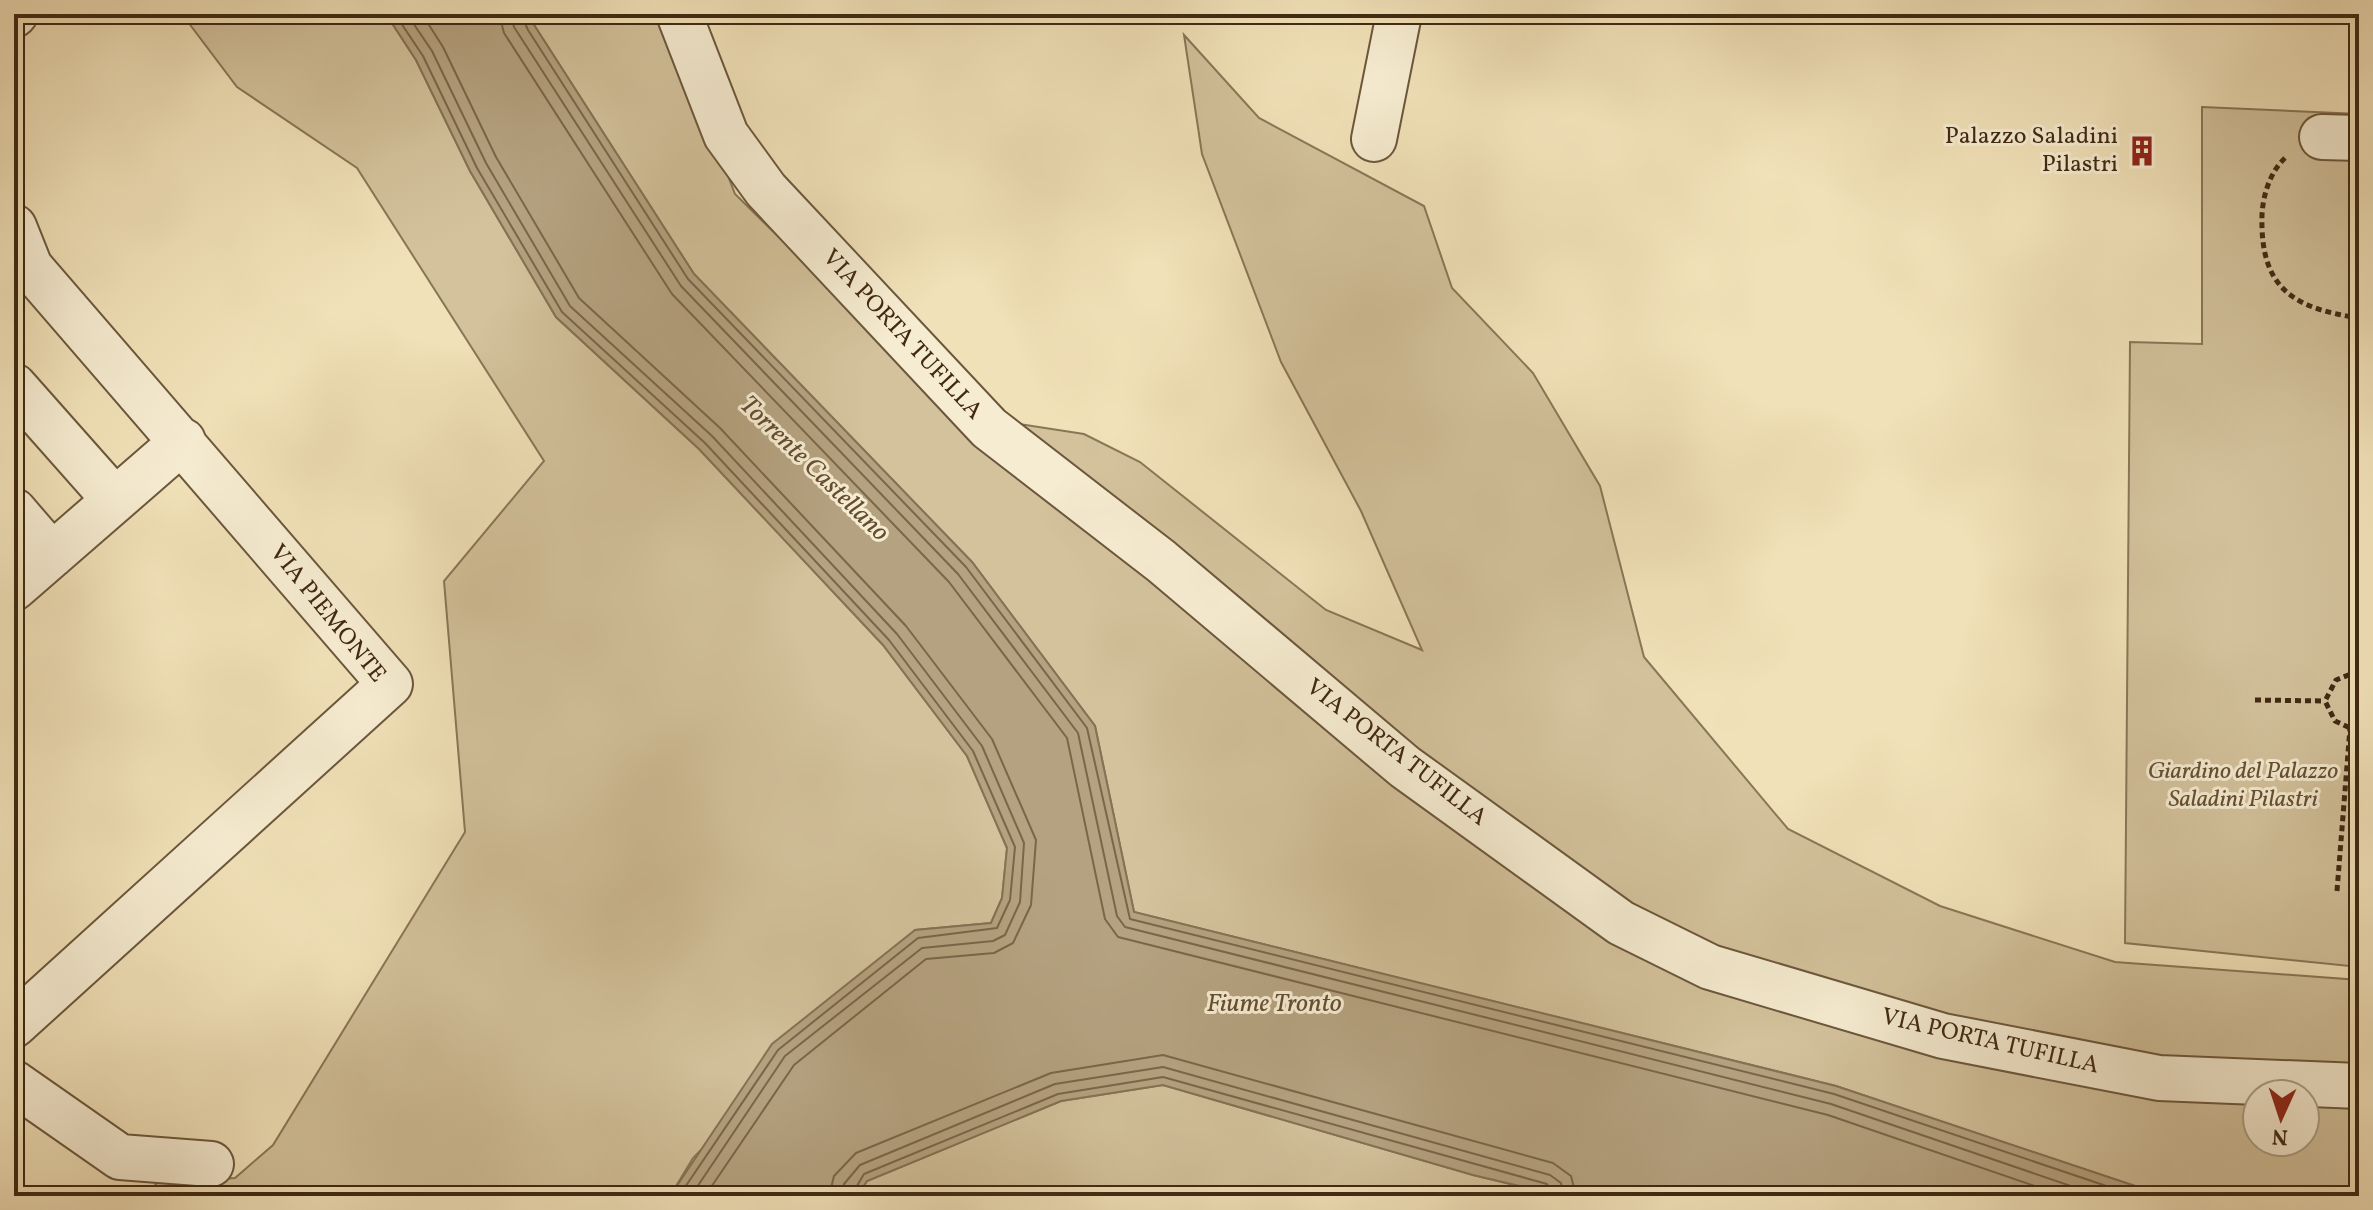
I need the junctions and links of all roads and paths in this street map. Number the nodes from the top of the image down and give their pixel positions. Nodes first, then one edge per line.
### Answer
1 (679, 14) edge
2 (1399, 14) edge
3 (2341, 138) edge
4 (1374, 139) dead end
5 (14, 227) edge
6 (2359, 318) edge
7 (14, 386) edge
8 (2359, 436) edge
9 (183, 441) junction
10 (115, 500) junction
11 (14, 511) edge
12 (52, 555) junction
13 (14, 588) edge
14 (2351, 674) junction
15 (2359, 676) edge
16 (2255, 700) dead end
17 (2325, 701) junction
18 (2359, 726) edge
19 (2350, 728) junction
20 (2337, 891) dead end
21 (14, 1025) edge
22 (14, 1083) edge
23 (2359, 1086) edge
24 (211, 1164) dead end

1 - 23 street, VIA PORTA TUFILLA
2 - 4 street
3 - 6 path
5 - 9 street, VIA PIEMONTE
7 - 10 street
8 - 14 path
9 - 10 street
9 - 21 street, VIA PIEMONTE
10 - 12 street
11 - 12 street
12 - 13 street
14 - 15 path
14 - 17 path
16 - 17 path
17 - 19 path
18 - 19 path
19 - 20 path
22 - 24 street

